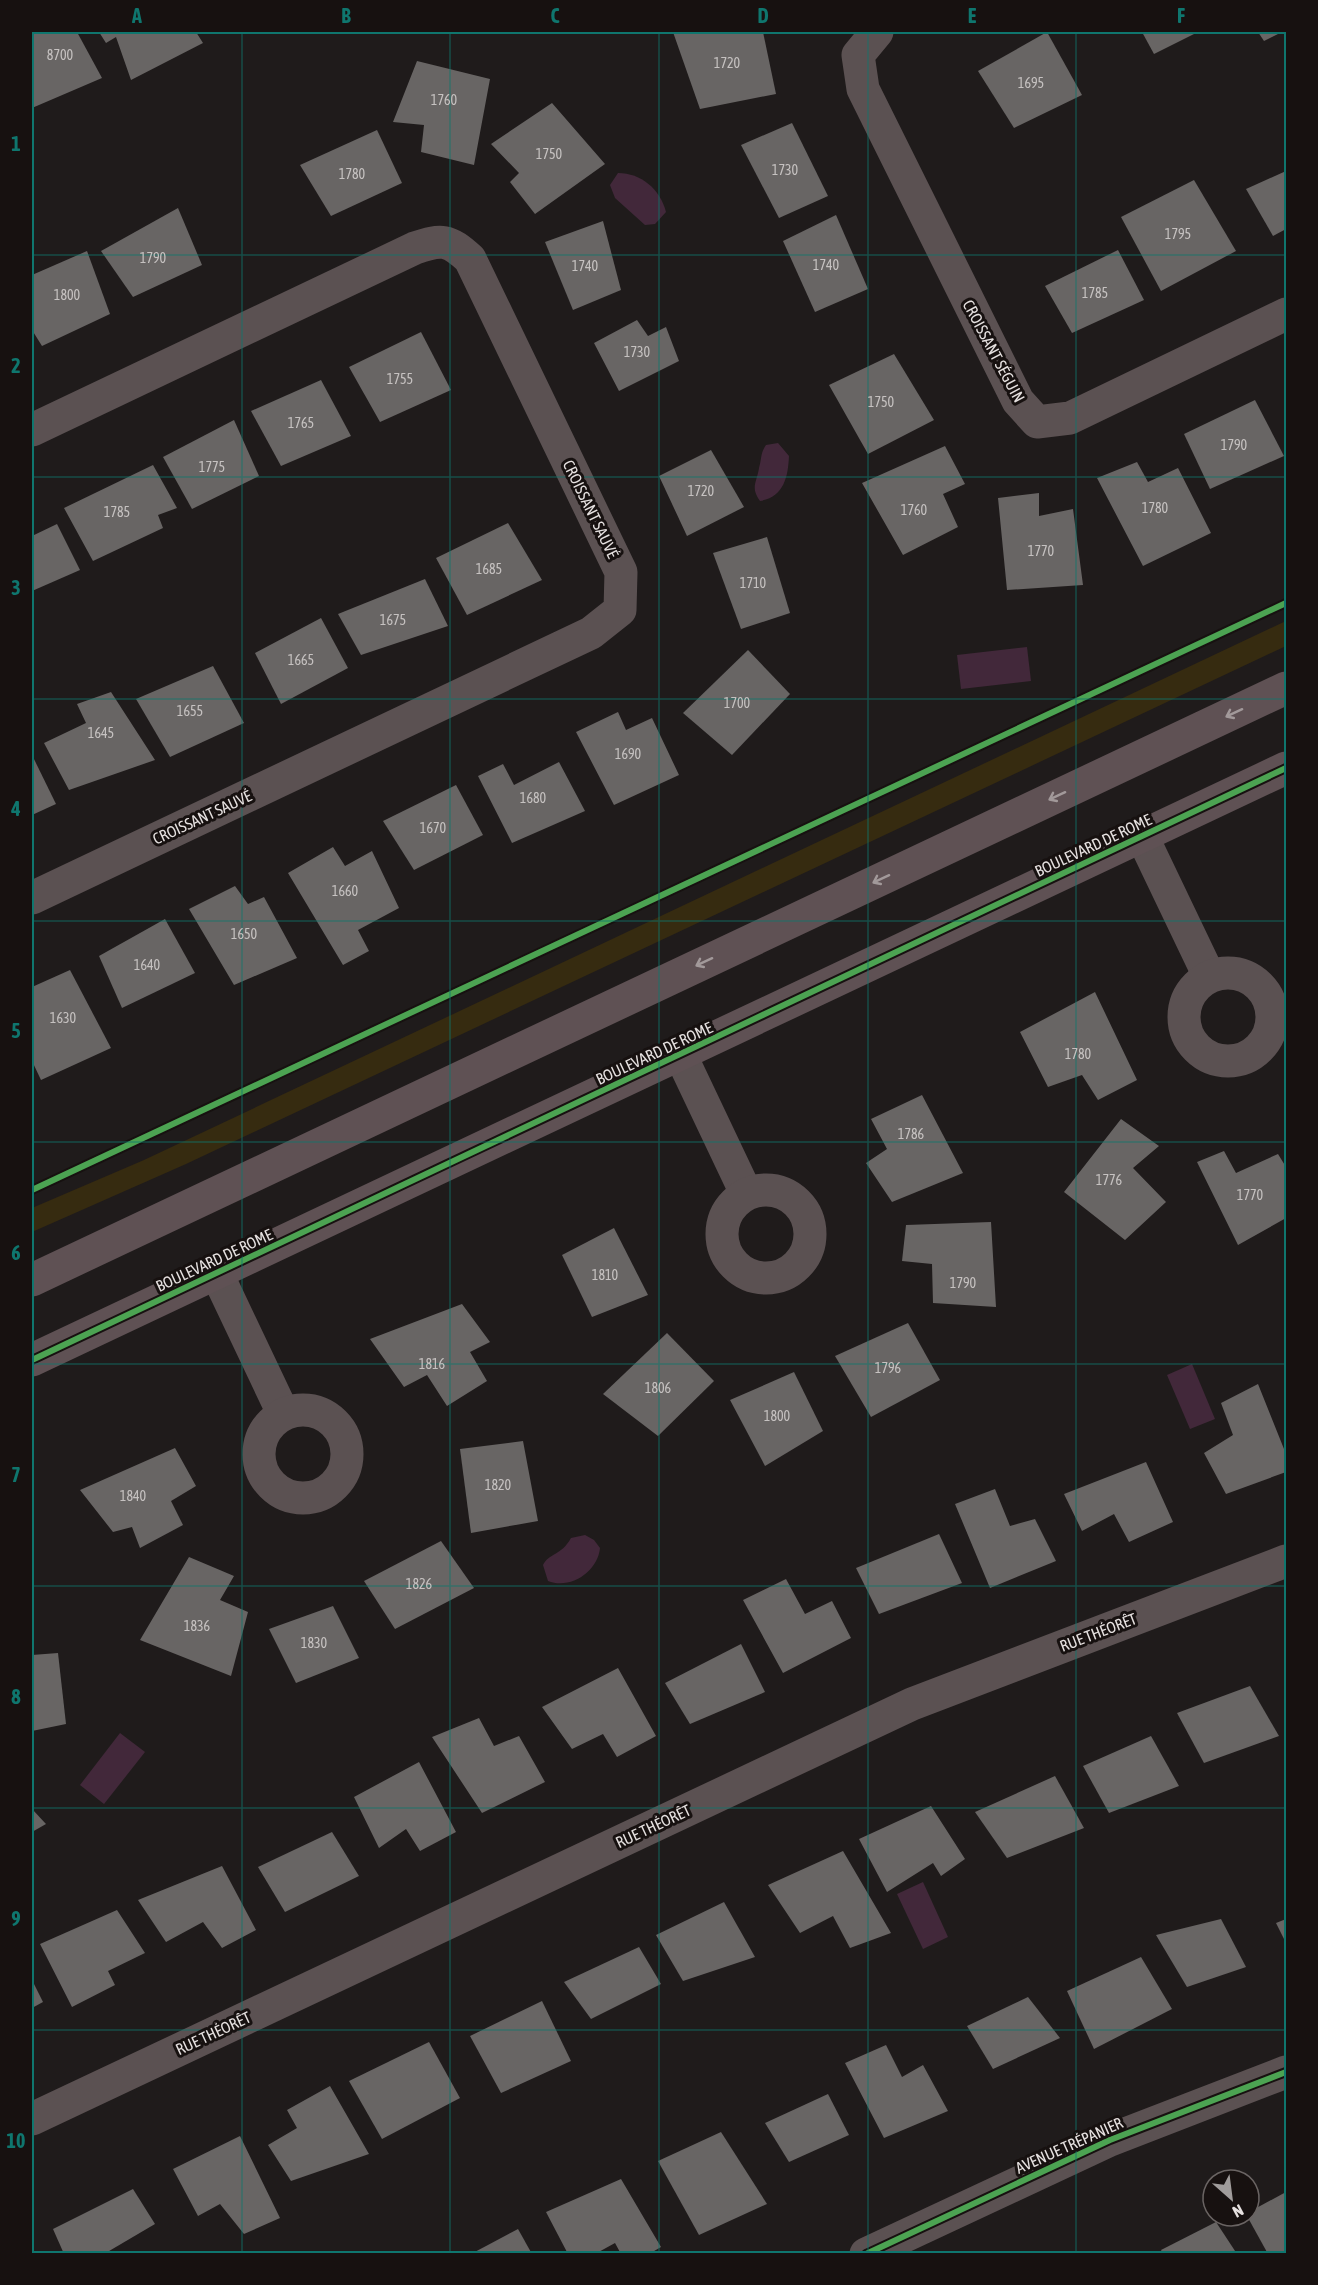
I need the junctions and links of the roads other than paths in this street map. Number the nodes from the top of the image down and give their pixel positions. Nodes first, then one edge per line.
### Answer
1 (877, 32) edge
2 (1287, 314) edge
3 (32, 430) edge
4 (1287, 688) edge
5 (1287, 768) edge
6 (1142, 836) junction
7 (32, 898) edge
8 (1209, 976) dead end
9 (681, 1056) junction
10 (746, 1193) dead end
11 (217, 1274) junction
12 (32, 1280) edge
13 (32, 1360) edge
14 (284, 1413) dead end
15 (1287, 1561) edge
16 (1287, 2072) edge
17 (32, 2119) edge
18 (866, 2253) edge

1 - 2 street, CROISSANT SÉGUIN
3 - 7 street, CROISSANT SAUVÉ
4 -> 12 main road
5 - 6 main road, BOULEVARD DE ROME
6 - 8 street, BOULEVARD DE ROME
6 - 9 main road, BOULEVARD DE ROME
9 - 10 street, BOULEVARD DE ROME
9 - 11 main road, BOULEVARD DE ROME
11 - 13 main road, BOULEVARD DE ROME
11 - 14 street, BOULEVARD DE ROME
15 - 17 street, RUE THÉORÊT
16 - 18 street, AVENUE TRÉPANIER

